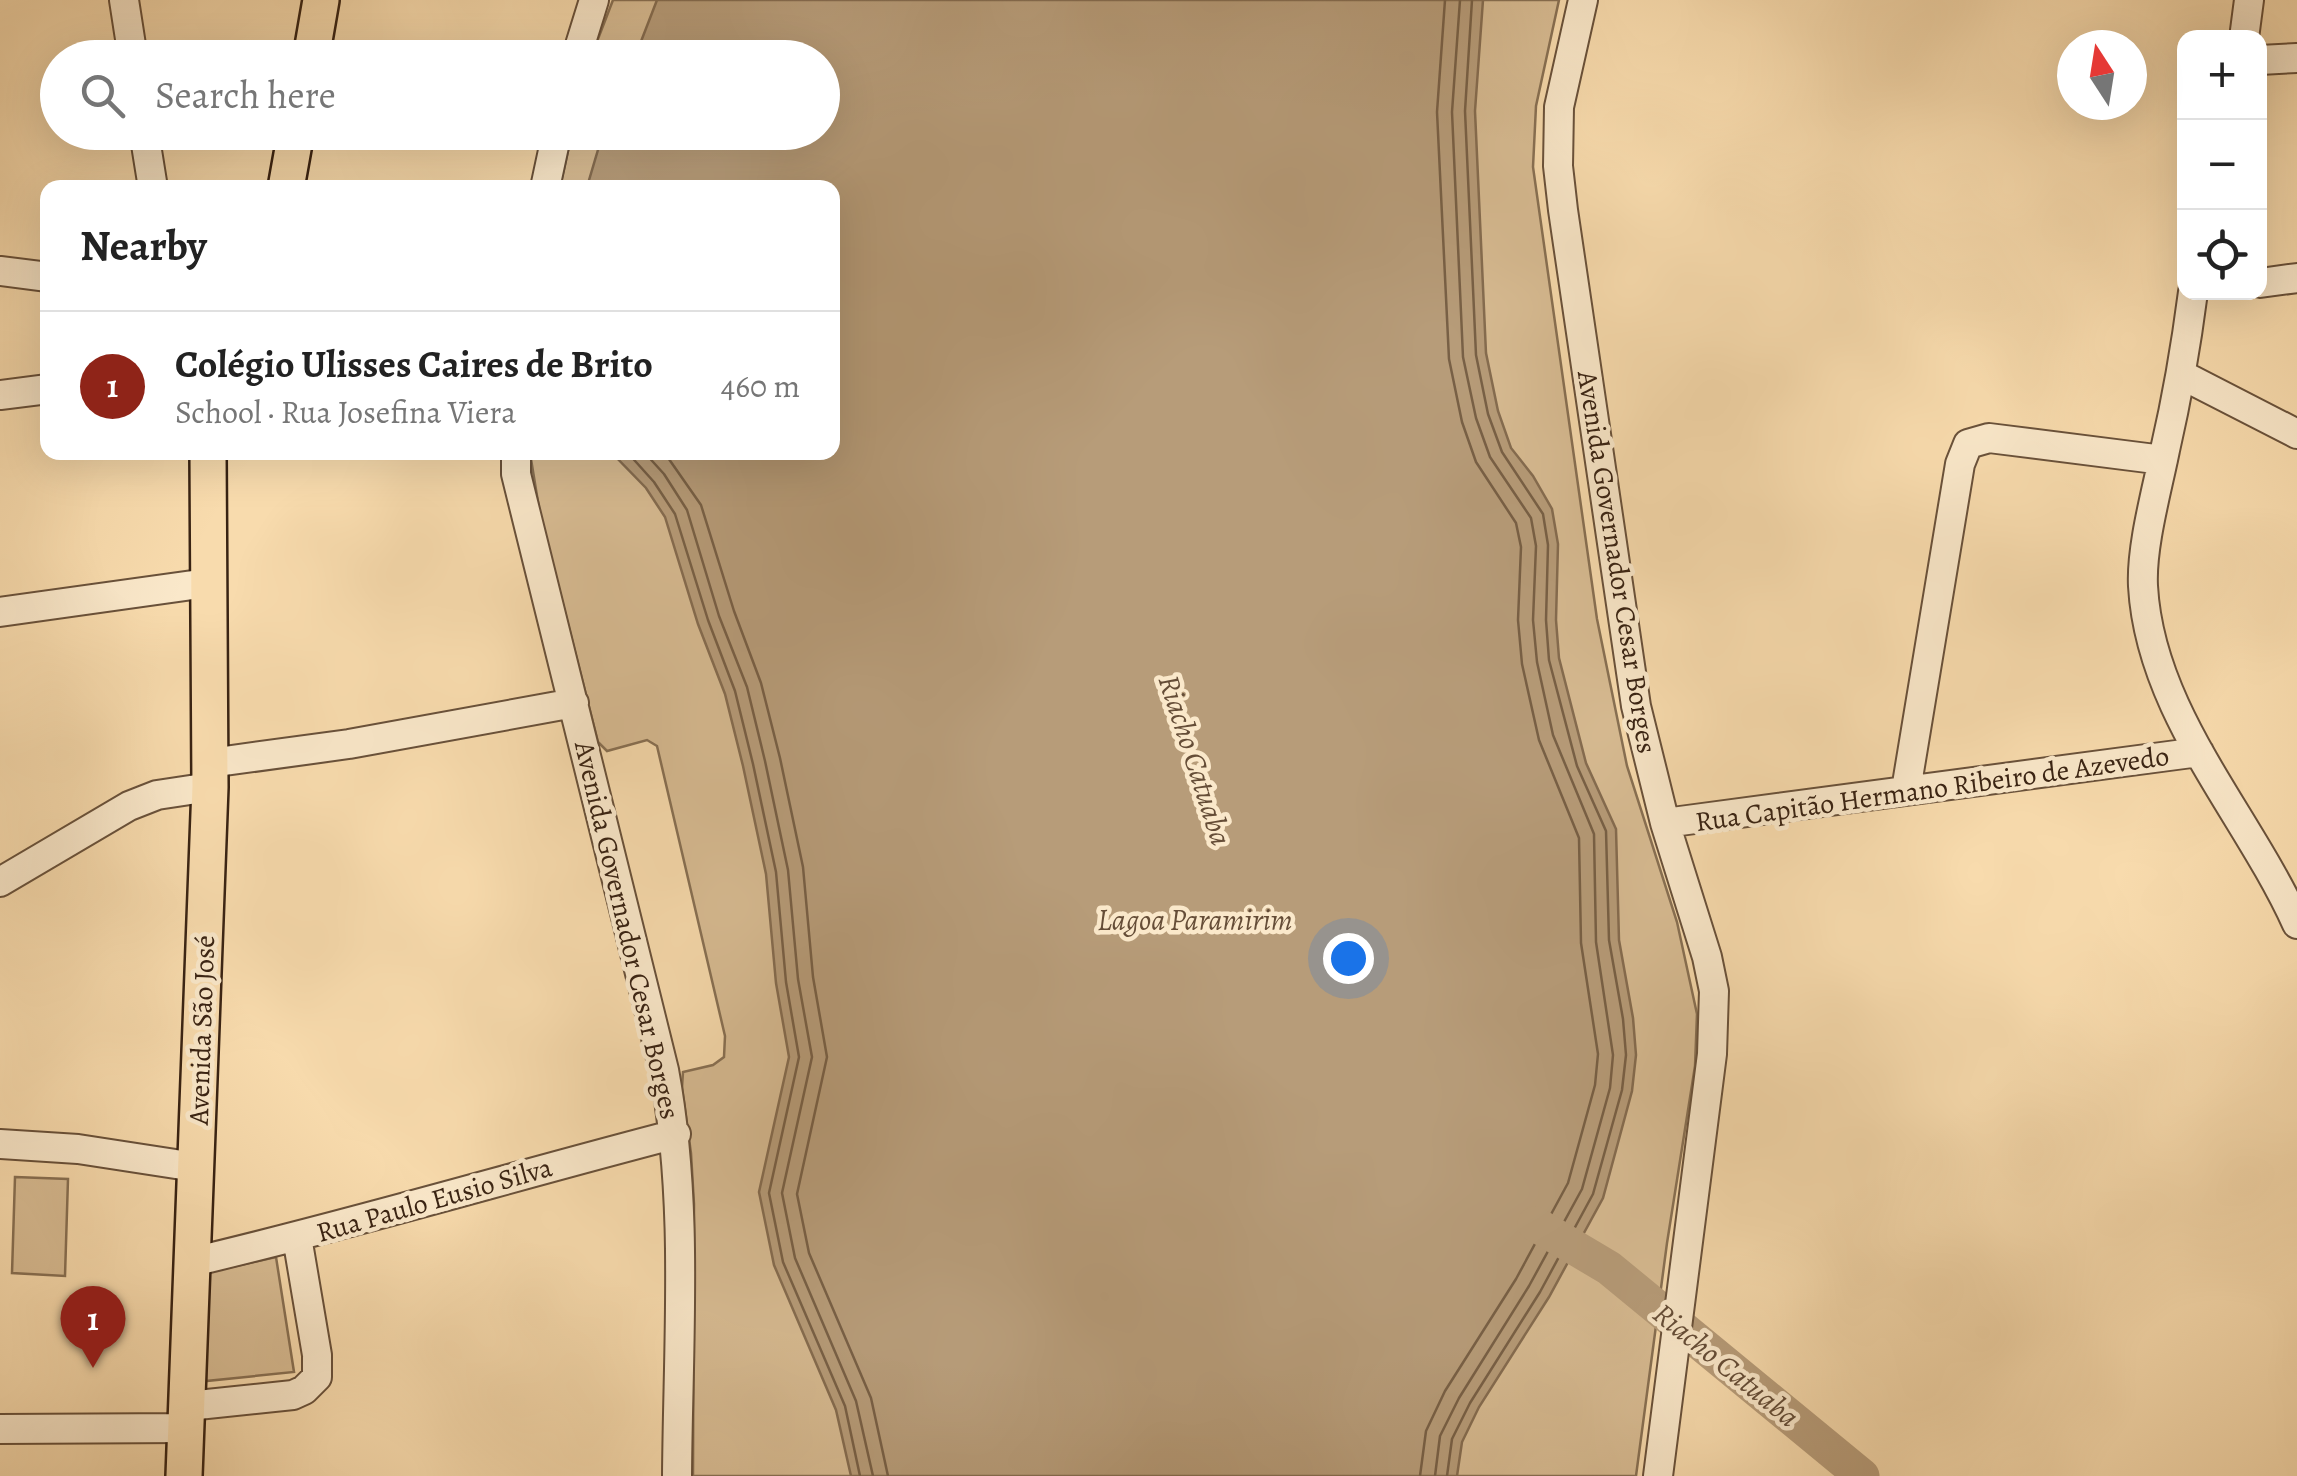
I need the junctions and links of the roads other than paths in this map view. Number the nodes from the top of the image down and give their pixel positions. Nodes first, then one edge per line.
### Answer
1 (124, 0) edge
2 (321, 0) edge
3 (594, 0) edge
4 (1583, 0) edge
5 (2249, 0) edge
6 (2245, 30) edge
7 (130, 40) edge
8 (314, 40) edge
9 (582, 40) edge
10 (2297, 58) edge
11 (2267, 60) edge
12 (147, 150) edge
13 (293, 150) edge
14 (553, 150) edge
15 (151, 180) edge
16 (287, 180) edge
17 (547, 180) edge
18 (0, 271) edge
19 (40, 275) edge
20 (2297, 278) edge
21 (2267, 283) edge
22 (2193, 300) edge
23 (2182, 376) junction
24 (40, 390) edge
25 (0, 395) edge
26 (2297, 434) edge
27 (208, 460) edge
28 (2163, 460) junction
29 (516, 463) edge
30 (207, 584) junction
31 (0, 612) edge
32 (574, 703) junction
33 (2199, 752) junction
34 (210, 775) junction
35 (1906, 790) junction
36 (1665, 824) junction
37 (0, 882) edge
38 (2297, 924) edge
39 (676, 1134) junction
40 (0, 1144) edge
41 (195, 1166) junction
42 (297, 1237) junction
43 (192, 1262) junction
44 (187, 1417) junction
45 (0, 1429) edge
46 (184, 1476) edge
47 (677, 1476) edge
48 (1658, 1476) edge

1 - 7 street
2 - 8 main road
3 - 9 street
4 - 36 street, Avenida Governador Cesar Borges
5 - 6 street
10 - 11 street
12 - 15 street
13 - 16 main road
14 - 17 street
18 - 19 street
20 - 21 street
22 - 23 street
23 - 26 street
23 - 28 street
24 - 25 street
27 - 30 main road, Avenida São José
28 - 33 street
28 - 35 street
29 - 32 street, Avenida Governador Cesar Borges
30 - 31 street
30 - 34 main road, Avenida São José
32 - 34 street
32 - 39 street, Avenida Governador Cesar Borges
33 - 35 street, Rua Capitão Hermano Ribeiro de Azevedo
33 - 38 street
34 - 37 street
34 - 41 main road, Avenida São José
35 - 36 street, Rua Capitão Hermano Ribeiro de Azevedo
36 - 48 street, Avenida Governador Cesar Borges
39 - 42 street, Rua Paulo Eusio Silva
39 - 47 street, Avenida Governador Cesar Borges
40 - 41 street
41 - 43 main road, Avenida São José
42 - 43 street, Rua Paulo Eusio Silva
42 - 44 street
43 - 44 main road, Avenida São José
44 - 45 street
44 - 46 main road, Avenida São José

